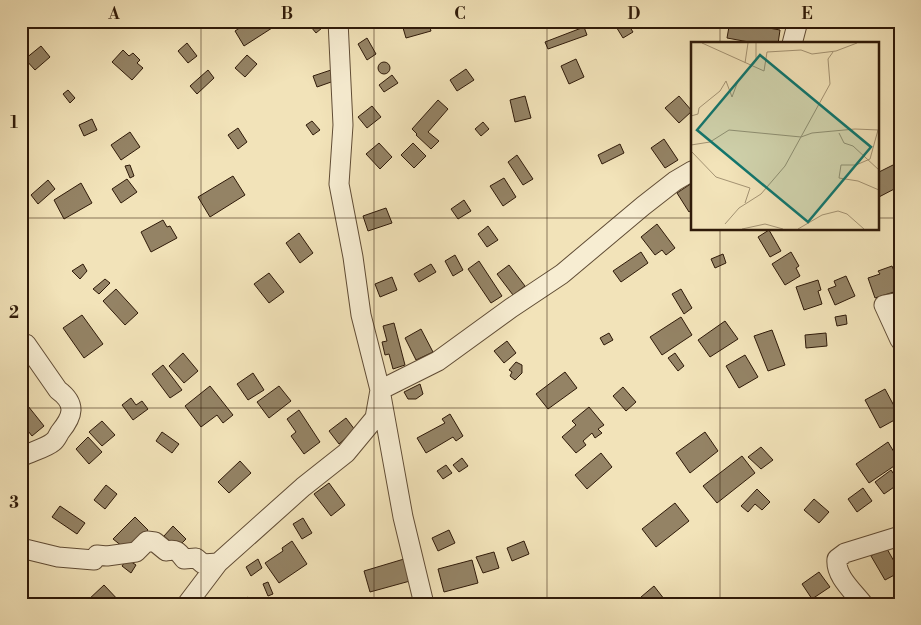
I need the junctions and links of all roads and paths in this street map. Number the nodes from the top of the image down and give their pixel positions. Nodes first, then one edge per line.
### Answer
1 (338, 21) edge
2 (798, 21) edge
3 (793, 42) edge
4 (691, 172) edge
5 (900, 302) edge
6 (900, 340) edge
7 (21, 342) edge
8 (380, 390) junction
9 (21, 457) edge
10 (900, 536) edge
11 (21, 548) edge
12 (218, 563) junction
13 (187, 604) edge
14 (424, 604) edge
15 (863, 604) edge

1 - 8 street
2 - 3 street
4 - 8 street
5 - 6 street
7 - 9 street
8 - 12 street
8 - 14 street
10 - 15 street
11 - 12 street
12 - 13 street

